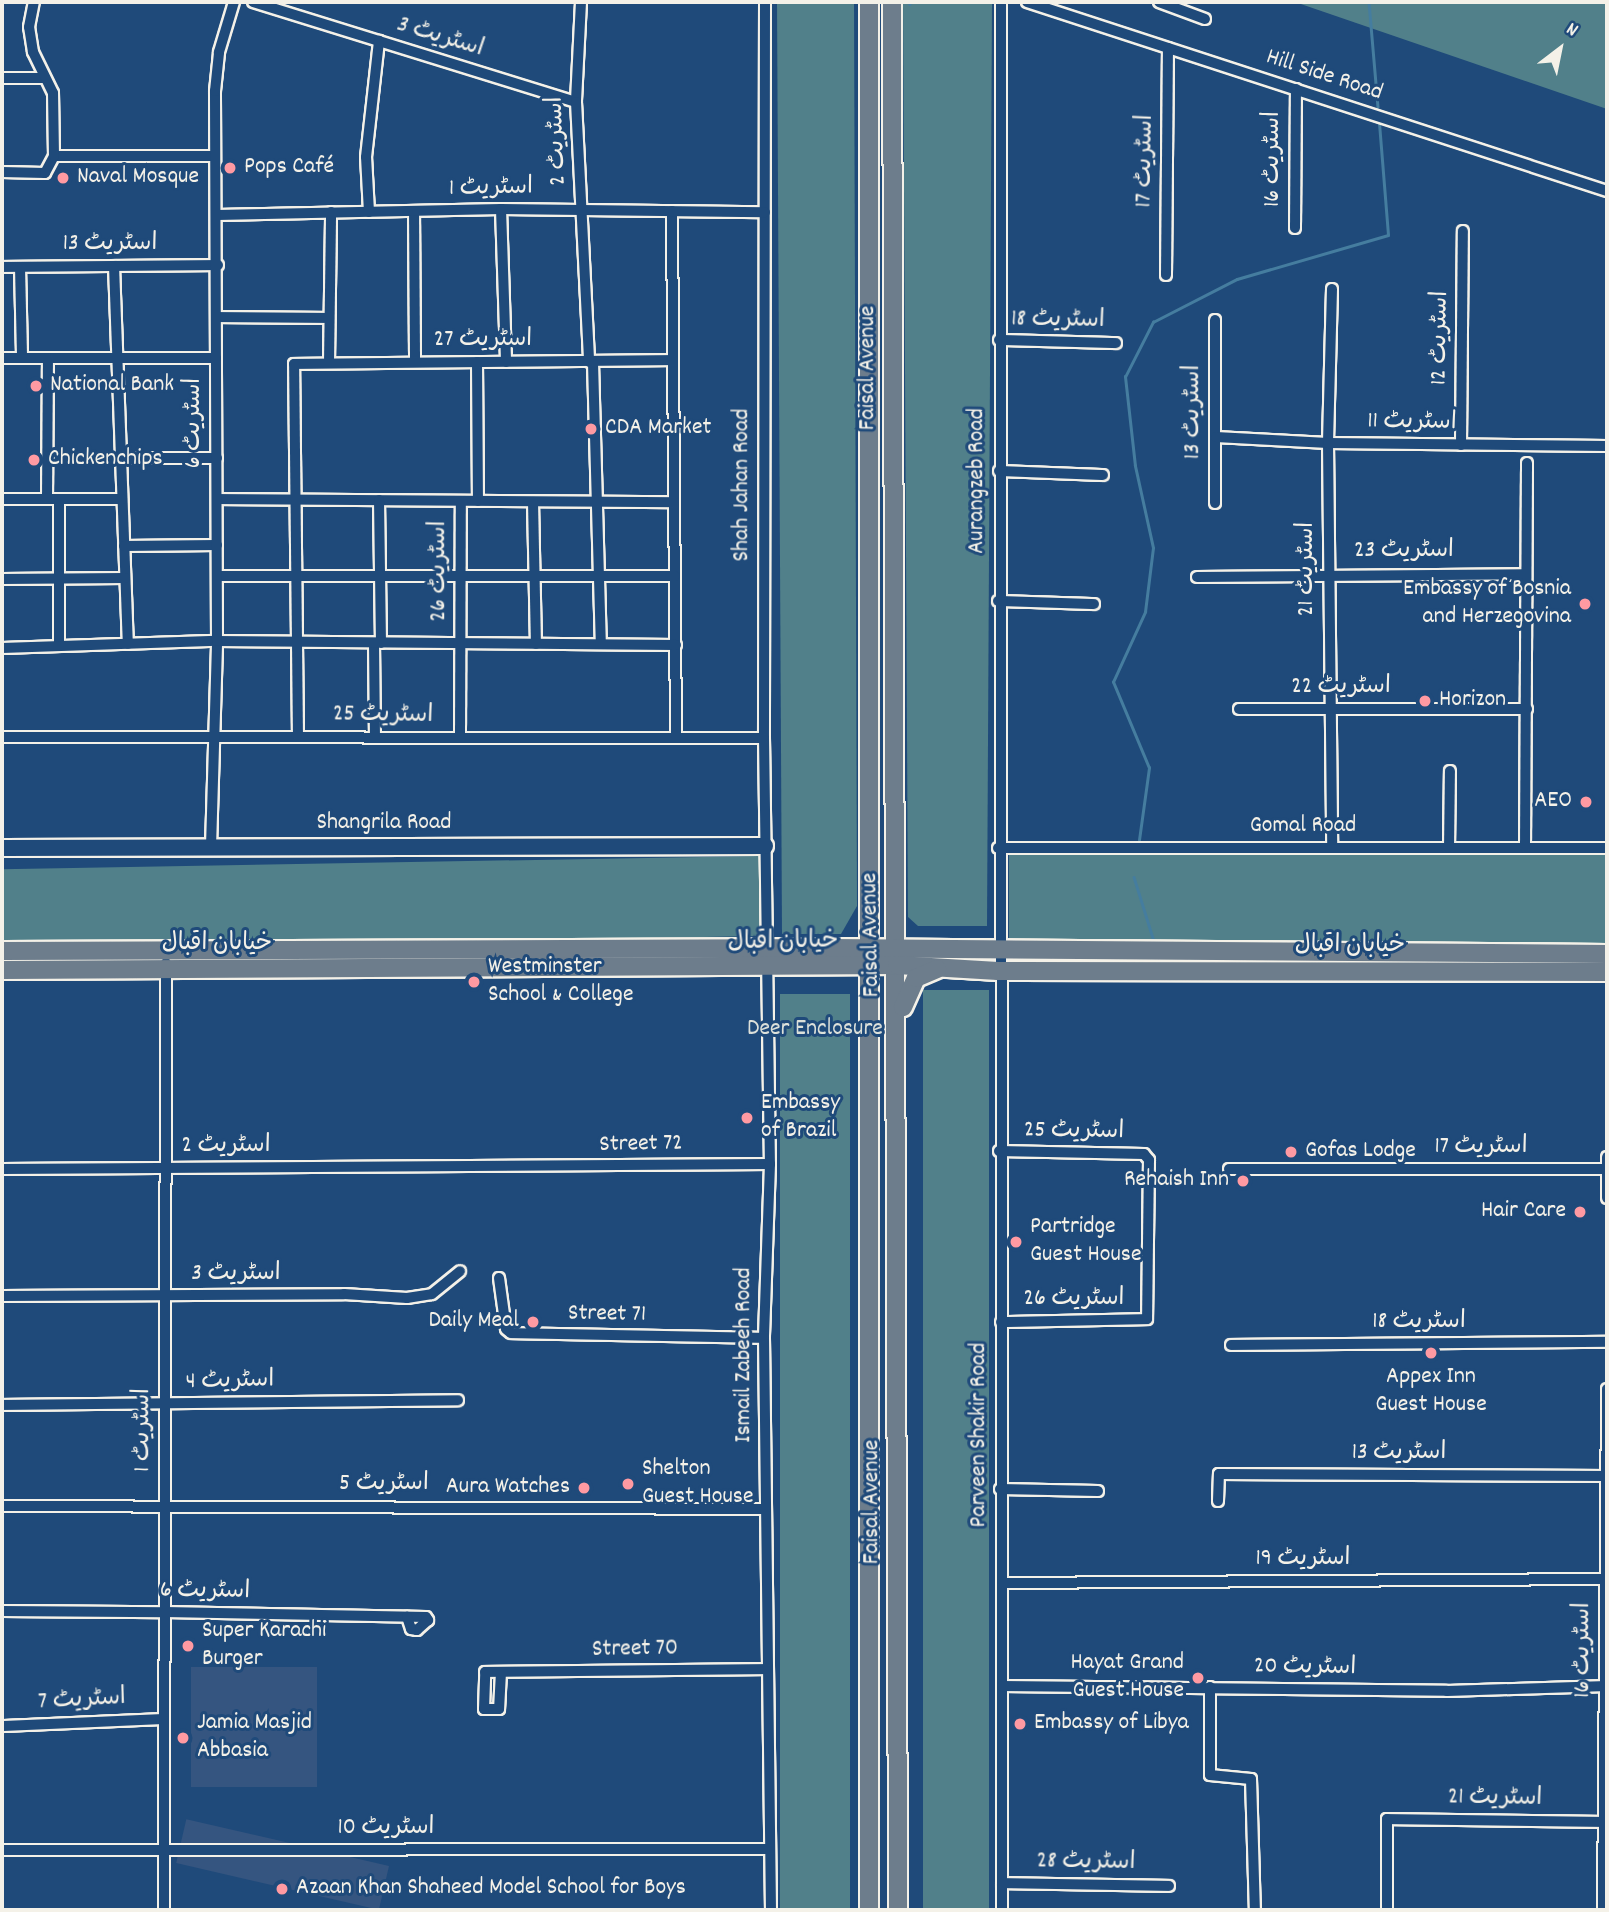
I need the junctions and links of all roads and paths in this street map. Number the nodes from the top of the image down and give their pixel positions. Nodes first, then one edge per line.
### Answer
1 (34, 2) edge
2 (234, 2) edge
3 (253, 2) edge
4 (581, 2) edge
5 (765, 2) edge
6 (892, 2) edge
7 (1001, 2) edge
8 (1027, 2) edge
9 (1159, 2) edge
10 (868, 4) edge
11 (1205, 19) dead end
12 (379, 41) junction
13 (1168, 48) junction
14 (2, 78) edge
15 (44, 78) junction
16 (1296, 89) junction
17 (576, 102) junction
18 (54, 156) junction
19 (215, 156) junction
20 (2, 172) edge
21 (1607, 191) edge
22 (501, 209) junction
23 (582, 209) junction
24 (414, 211) junction
25 (672, 211) junction
26 (331, 212) junction
27 (369, 212) junction
28 (765, 212) junction
29 (217, 215) junction
30 (1295, 228) dead end
31 (1463, 231) dead end
32 (218, 265) junction
33 (114, 266) junction
34 (2, 267) edge
35 (20, 267) junction
36 (1166, 275) dead end
37 (1332, 289) dead end
38 (217, 317) junction
39 (330, 318) junction
40 (1215, 320) dead end
41 (999, 340) junction
42 (1116, 343) dead end
43 (2, 358) edge
44 (22, 358) junction
45 (48, 358) junction
46 (116, 358) junction
47 (216, 358) junction
48 (673, 360) junction
49 (329, 362) junction
50 (415, 362) junction
51 (477, 362) junction
52 (506, 362) junction
53 (591, 362) junction
54 (1216, 436) junction
55 (1328, 443) junction
56 (1461, 445) junction
57 (1607, 446) edge
58 (120, 458) junction
59 (217, 458) junction
60 (1527, 463) dead end
61 (999, 471) junction
62 (1103, 475) dead end
63 (2, 499) edge
64 (53, 499) junction
65 (122, 499) junction
66 (217, 499) junction
67 (295, 499) junction
68 (379, 500) junction
69 (461, 501) junction
70 (478, 501) junction
71 (597, 501) junction
72 (533, 502) junction
73 (674, 502) junction
74 (1215, 503) dead end
75 (217, 545) junction
76 (124, 546) junction
77 (1329, 573) junction
78 (1526, 573) junction
79 (461, 574) junction
80 (535, 575) junction
81 (599, 575) junction
82 (217, 576) junction
83 (296, 576) junction
84 (380, 576) junction
85 (675, 576) junction
86 (1198, 577) dead end
87 (59, 578) junction
88 (125, 578) junction
89 (2, 579) edge
90 (998, 601) junction
91 (1094, 604) dead end
92 (217, 641) junction
93 (297, 642) junction
94 (460, 642) junction
95 (377, 643) junction
96 (128, 644) junction
97 (536, 644) junction
98 (601, 645) junction
99 (676, 645) junction
100 (59, 646) junction
101 (2, 648) edge
102 (1329, 708) junction
103 (1239, 709) dead end
104 (1527, 709) junction
105 (215, 736) junction
106 (375, 736) junction
107 (2, 737) edge
108 (298, 737) junction
109 (460, 738) junction
110 (676, 738) junction
111 (764, 738) junction
112 (1450, 771) dead end
113 (765, 846) junction
114 (211, 847) junction
115 (2, 848) edge
116 (998, 848) junction
117 (1332, 848) junction
118 (1449, 848) junction
119 (1525, 848) junction
120 (1607, 848) edge
121 (896, 904) junction
122 (867, 907) junction
123 (769, 948) junction
124 (832, 948) junction
125 (165, 950) junction
126 (2, 951) edge
127 (1607, 954) edge
128 (868, 956) junction
129 (897, 956) junction
130 (948, 959) junction
131 (998, 961) junction
132 (829, 966) junction
133 (770, 968) junction
134 (166, 969) junction
135 (2, 970) edge
136 (1607, 972) edge
137 (868, 1026) junction
138 (898, 1029) junction
139 (999, 1151) junction
140 (1607, 1157) edge
141 (770, 1164) junction
142 (2, 1168) edge
143 (167, 1168) junction
144 (450, 1169) joint
145 (1229, 1169) dead end
146 (1607, 1169) edge
147 (1607, 1198) edge
148 (460, 1271) dead end
149 (499, 1278) dead end
150 (2, 1296) edge
151 (167, 1296) junction
152 (1147, 1319) joint
153 (1001, 1322) junction
154 (764, 1338) junction
155 (1607, 1342) edge
156 (1231, 1345) dead end
157 (1607, 1390) edge
158 (458, 1400) dead end
159 (164, 1404) junction
160 (2, 1405) edge
161 (1605, 1476) edge
162 (1000, 1489) junction
163 (1098, 1491) dead end
164 (1218, 1501) dead end
165 (164, 1504) junction
166 (2, 1506) edge
167 (766, 1509) junction
168 (1604, 1579) junction
169 (1002, 1583) junction
170 (2, 1611) edge
171 (165, 1612) junction
172 (407, 1617) dead end
173 (768, 1669) junction
174 (501, 1672) dead end
175 (1002, 1686) junction
176 (1606, 1686) edge
177 (1210, 1687) junction
178 (164, 1719) junction
179 (2, 1726) edge
180 (1605, 1805) edge
181 (1602, 1822) junction
182 (770, 1849) junction
183 (2, 1850) edge
184 (163, 1850) junction
185 (1002, 1883) junction
186 (1169, 1886) dead end
187 (164, 1910) edge
188 (771, 1910) edge
189 (869, 1910) edge
190 (898, 1910) edge
191 (1002, 1910) edge
192 (1255, 1910) edge
193 (1387, 1910) edge
194 (1603, 1910) edge

1 - 15 street
2 - 19 street, اسٹریٹ 6
3 - 12 street, اسٹریٹ 3
4 - 17 street, اسٹریٹ 2
5 - 28 street, Shah Jahan Road
6 - 121 main road, Faisal Avenue
7 - 41 street, Aurangzeb Road
8 - 13 street, Hill Side Road
9 - 11 street
10 - 122 main road, Faisal Avenue
12 - 17 street, اسٹریٹ 3
12 - 27 street
13 - 16 street, Hill Side Road
13 - 36 street, اسٹریٹ 17
14 - 15 street
15 - 18 street
16 - 21 street, Hill Side Road
16 - 30 street, اسٹریٹ 16
17 - 23 street, اسٹریٹ 2
18 - 19 street
18 - 20 street
19 - 29 street, اسٹریٹ 6
22 - 23 street, اسٹریٹ 1
22 - 24 street, اسٹریٹ 1
22 - 52 street
23 - 25 street, اسٹریٹ 1
23 - 53 street, اسٹریٹ 2
24 - 27 street, اسٹریٹ 1
24 - 50 street
25 - 28 street, اسٹریٹ 1
25 - 48 street
26 - 27 street, اسٹریٹ 1
26 - 29 street, اسٹریٹ 1
26 - 39 street
28 - 111 street, Shah Jahan Road
29 - 32 street, اسٹریٹ 6
31 - 56 street, اسٹریٹ 12
32 - 33 street, اسٹریٹ 13
32 - 38 street, اسٹریٹ 6
33 - 35 street, اسٹریٹ 13
33 - 46 street
34 - 35 street, اسٹریٹ 13
35 - 44 street
37 - 55 street, اسٹریٹ 21
38 - 39 street
38 - 47 street, اسٹریٹ 6
39 - 49 street
40 - 54 street, اسٹریٹ 13
41 - 42 street, اسٹریٹ 18
41 - 61 street, Aurangzeb Road
43 - 44 street
44 - 45 street
45 - 46 street
45 - 64 street
46 - 47 street
46 - 58 street
47 - 59 street, اسٹریٹ 6
48 - 53 street, اسٹریٹ 27
48 - 73 street
49 - 50 street, اسٹریٹ 27
49 - 67 street, اسٹریٹ 27
50 - 51 street, اسٹریٹ 27
51 - 52 street, اسٹریٹ 27
51 - 70 street, اسٹریٹ 26
52 - 53 street, اسٹریٹ 27
53 - 71 street, اسٹریٹ 2
54 - 55 street, اسٹریٹ 11
54 - 74 street, اسٹریٹ 13
55 - 56 street, اسٹریٹ 11
55 - 77 street, اسٹریٹ 21
56 - 57 street, اسٹریٹ 11
58 - 59 street
58 - 65 street
59 - 66 street, اسٹریٹ 6
60 - 78 street
61 - 62 street
61 - 90 street, Aurangzeb Road
63 - 64 street
64 - 65 street
64 - 87 street
65 - 76 street
66 - 67 street
66 - 75 street, اسٹریٹ 6
67 - 68 street
67 - 83 street
68 - 69 street
68 - 84 street
69 - 70 street
69 - 79 street, اسٹریٹ 26
70 - 72 street
71 - 72 street
71 - 73 street
71 - 81 street, اسٹریٹ 2
72 - 80 street
73 - 85 street
75 - 76 street
75 - 82 street, اسٹریٹ 6
76 - 88 street
77 - 78 street, اسٹریٹ 23
77 - 86 street, اسٹریٹ 23
77 - 102 street, اسٹریٹ 21
78 - 104 street
79 - 80 street
79 - 84 street
79 - 94 street, اسٹریٹ 26
80 - 81 street
80 - 97 street
81 - 85 street
81 - 98 street, اسٹریٹ 2
82 - 83 street
82 - 92 street, اسٹریٹ 6
83 - 84 street
83 - 93 street
84 - 95 street
85 - 99 street
87 - 88 street
87 - 89 street
87 - 100 street
88 - 96 street
90 - 91 street
90 - 116 street, Aurangzeb Road
92 - 93 street
92 - 96 street
92 - 105 street, اسٹریٹ 6
93 - 95 street
93 - 108 street
94 - 95 street
94 - 97 street
94 - 109 street, اسٹریٹ 26
95 - 106 street
96 - 100 street
97 - 98 street
98 - 99 street
99 - 110 street
100 - 101 street
102 - 103 street, اسٹریٹ 22
102 - 104 street, اسٹریٹ 22
102 - 117 street, اسٹریٹ 21
104 - 119 street
105 - 107 street, اسٹریٹ 25
105 - 108 street, اسٹریٹ 25
105 - 114 street, اسٹریٹ 6
106 - 108 street, اسٹریٹ 25
106 - 109 street, اسٹریٹ 25
109 - 110 street, اسٹریٹ 25
110 - 111 street, اسٹریٹ 25
111 - 113 street, Shah Jahan Road
112 - 118 street
113 - 114 street, Shangrila Road
113 - 123 street, Shah Jahan Road
114 - 115 street, Shangrila Road
116 - 117 street, Gomal Road
116 - 131 street, Aurangzeb Road
117 - 118 street, Gomal Road
118 - 119 street, Gomal Road
119 - 120 street, Gomal Road
121 - 129 main road, Faisal Avenue
121 - 130 main road
122 - 124 main road
122 - 128 main road, Faisal Avenue
123 - 124 main road, خیابان اقبال
123 - 125 main road, خیابان اقبال
123 - 133 street, Shah Jahan Road
124 - 128 main road, خیابان اقبال
125 - 126 main road, خیابان اقبال
125 - 134 street, اسٹریٹ 1
127 - 131 main road, خیابان اقبال
128 - 129 main road, خیابان اقبال
128 - 132 main road, خیابان اقبال
128 - 137 main road, Faisal Avenue
129 - 130 main road, خیابان اقبال
129 - 138 main road, Faisal Avenue
130 - 131 main road, خیابان اقبال
130 - 138 main road
131 - 136 main road, خیابان اقبال
131 - 139 street, Parveen Shakir Road
132 - 133 main road, خیابان اقبال
132 - 137 main road
133 - 134 main road, خیابان اقبال
133 - 141 street, Ismail Zabeeh Road
134 - 135 main road, خیابان اقبال
134 - 143 street, اسٹریٹ 1
137 - 189 main road, Faisal Avenue
138 - 190 main road, Faisal Avenue
139 - 152 street, اسٹریٹ 25
139 - 153 street, Parveen Shakir Road
140 - 146 street
141 - 144 street, Street 72
141 - 154 street, Ismail Zabeeh Road
142 - 143 street, اسٹریٹ 2
143 - 144 street, اسٹریٹ 2
143 - 151 street, اسٹریٹ 1
145 - 146 street, اسٹریٹ 17
146 - 147 street
148 - 151 street, اسٹریٹ 3
149 - 154 street, Street 71
150 - 151 street, اسٹریٹ 3
151 - 159 street, اسٹریٹ 1
152 - 153 street, اسٹریٹ 26
153 - 162 street, Parveen Shakir Road
154 - 167 street, Ismail Zabeeh Road
155 - 156 street, اسٹریٹ 18
157 - 161 street, اسٹریٹ 16
158 - 159 street, اسٹریٹ 4
159 - 160 street, اسٹریٹ 4
159 - 165 street, اسٹریٹ 1
161 - 164 street, اسٹریٹ 13
161 - 168 street, اسٹریٹ 16
162 - 163 street
162 - 169 street, Parveen Shakir Road
165 - 166 street, اسٹریٹ 5
165 - 167 street, اسٹریٹ 5
165 - 171 street, اسٹریٹ 1
167 - 173 street, Ismail Zabeeh Road
168 - 169 street, اسٹریٹ 19
168 - 176 street, اسٹریٹ 16
169 - 175 street, Parveen Shakir Road
170 - 171 street, اسٹریٹ 6
171 - 172 street, اسٹریٹ 6
171 - 178 street, اسٹریٹ 1
173 - 174 street, Street 70
173 - 182 street, Ismail Zabeeh Road
175 - 177 street, اسٹریٹ 20
175 - 185 street, Parveen Shakir Road
176 - 177 street, اسٹریٹ 20
176 - 180 street, اسٹریٹ 16
177 - 192 street
178 - 179 street, اسٹریٹ 7
178 - 184 street, اسٹریٹ 1
180 - 181 street, اسٹریٹ 16
181 - 193 street, اسٹریٹ 21
181 - 194 street, اسٹریٹ 16
182 - 184 street, اسٹریٹ 10
182 - 188 street, Ismail Zabeeh Road
183 - 184 street, اسٹریٹ 10
184 - 187 street, اسٹریٹ 1
185 - 186 street, اسٹریٹ 28
185 - 191 street, Parveen Shakir Road

